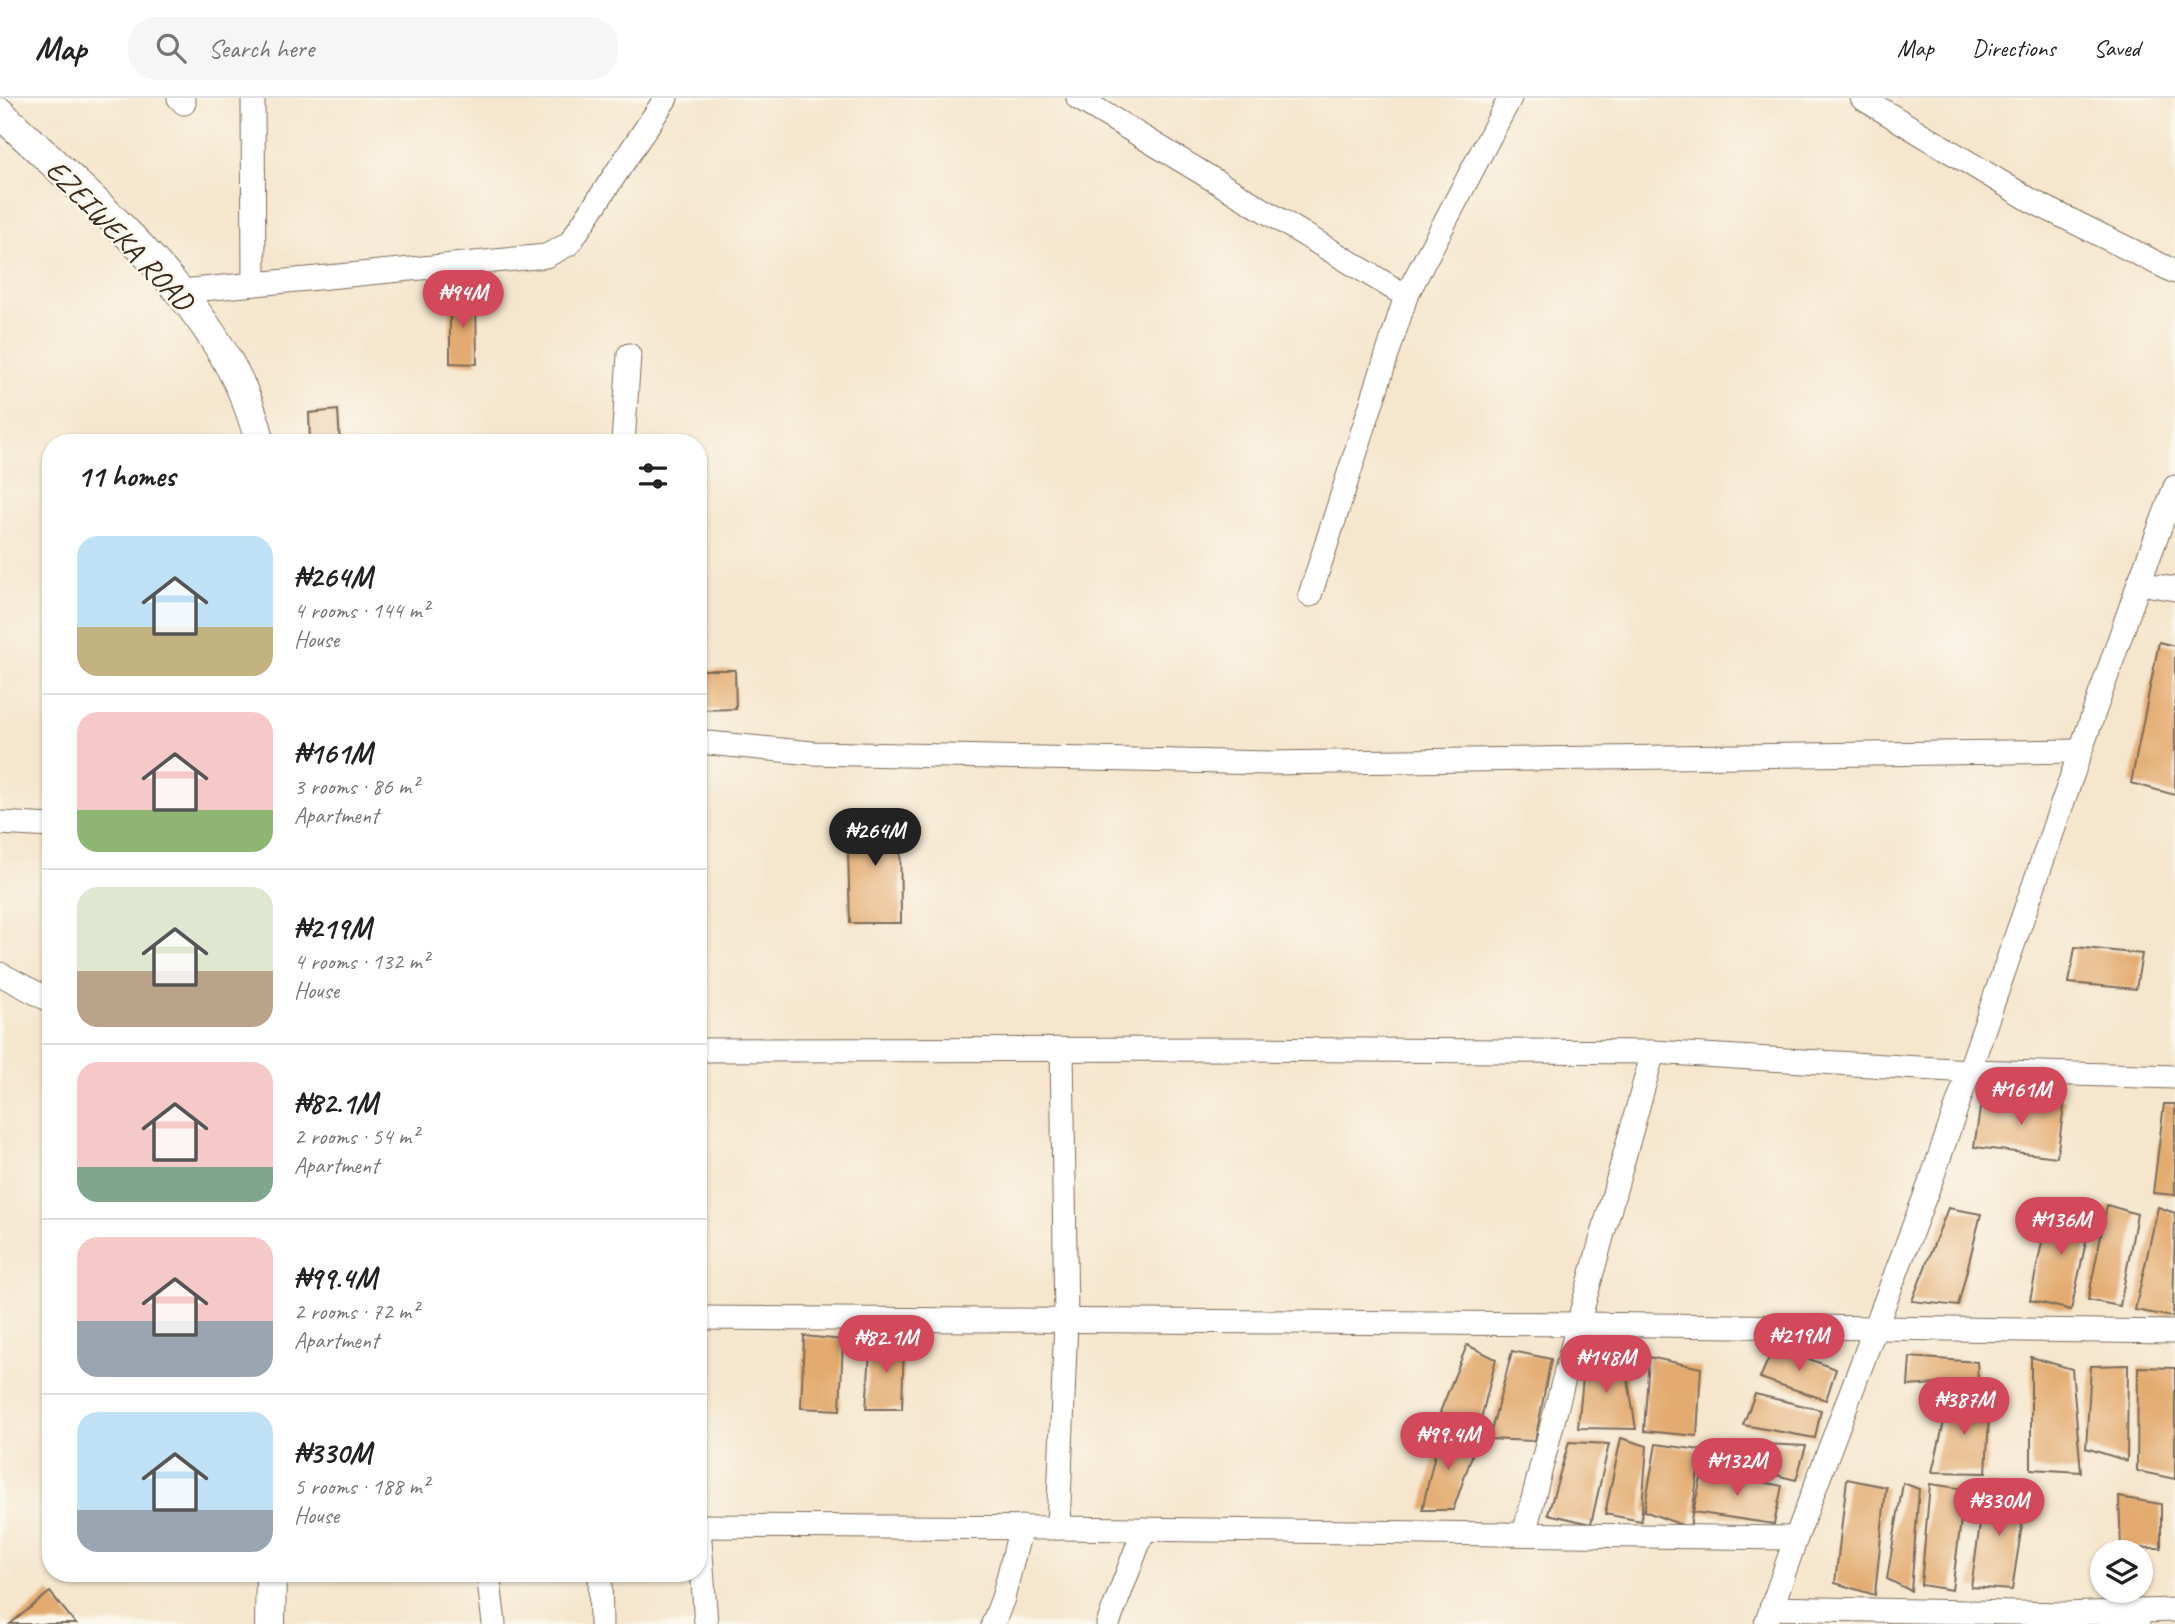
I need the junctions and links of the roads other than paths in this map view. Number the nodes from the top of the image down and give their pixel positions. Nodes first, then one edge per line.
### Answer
1 (253, 98) edge
2 (666, 98) edge
3 (1078, 98) edge
4 (1510, 98) edge
5 (1862, 98) edge
6 (0, 113) edge
7 (2175, 272) edge
8 (254, 284) junction
9 (182, 291) junction
10 (1406, 296) junction
11 (629, 355) dead end
12 (255, 434) edge
13 (624, 434) edge
14 (2175, 487) edge
15 (2139, 583) junction
16 (2175, 589) edge
17 (1310, 595) dead end
18 (707, 743) edge
19 (2081, 751) junction
20 (0, 823) edge
21 (42, 825) edge
22 (0, 974) edge
23 (42, 996) edge
24 (707, 1050) edge
25 (1062, 1050) junction
26 (1653, 1052) junction
27 (1969, 1071) junction
28 (2175, 1077) edge
29 (707, 1318) edge
30 (1066, 1320) junction
31 (1578, 1324) junction
32 (1873, 1330) junction
33 (2175, 1332) edge
34 (707, 1525) edge
35 (1021, 1527) junction
36 (1058, 1528) junction
37 (1144, 1529) junction
38 (1524, 1534) junction
39 (1796, 1538) junction
40 (271, 1582) edge
41 (489, 1582) edge
42 (600, 1582) edge
43 (703, 1582) edge
44 (2175, 1610) edge
45 (1769, 1616) edge
46 (1888, 1617) edge
47 (2139, 1618) edge
48 (270, 1624) edge
49 (494, 1624) edge
50 (601, 1624) edge
51 (706, 1624) edge
52 (993, 1624) edge
53 (1108, 1624) edge

1 - 8 street
2 - 8 street
3 - 10 street
4 - 10 street
5 - 7 street
6 - 9 main road, EZEIWEKA ROAD
8 - 9 street
9 - 12 main road, EZEIWEKA ROAD
10 - 17 street
11 - 13 street
14 - 15 street
15 - 16 street
15 - 19 street
18 - 19 street
19 - 27 street
20 - 21 street
22 - 23 street
24 - 25 street
25 - 26 street
25 - 30 street
26 - 27 street
26 - 31 street
27 - 28 street
27 - 32 street
29 - 30 street
30 - 31 street
30 - 36 street
31 - 32 street
31 - 38 street
32 - 33 street
32 - 39 street
34 - 35 street
35 - 36 street
35 - 52 street
36 - 37 street
37 - 38 street
37 - 53 street
38 - 39 street
39 - 45 street
40 - 48 main road
41 - 49 street
42 - 50 street
43 - 51 street
44 - 47 street
45 - 46 street
46 - 47 street

